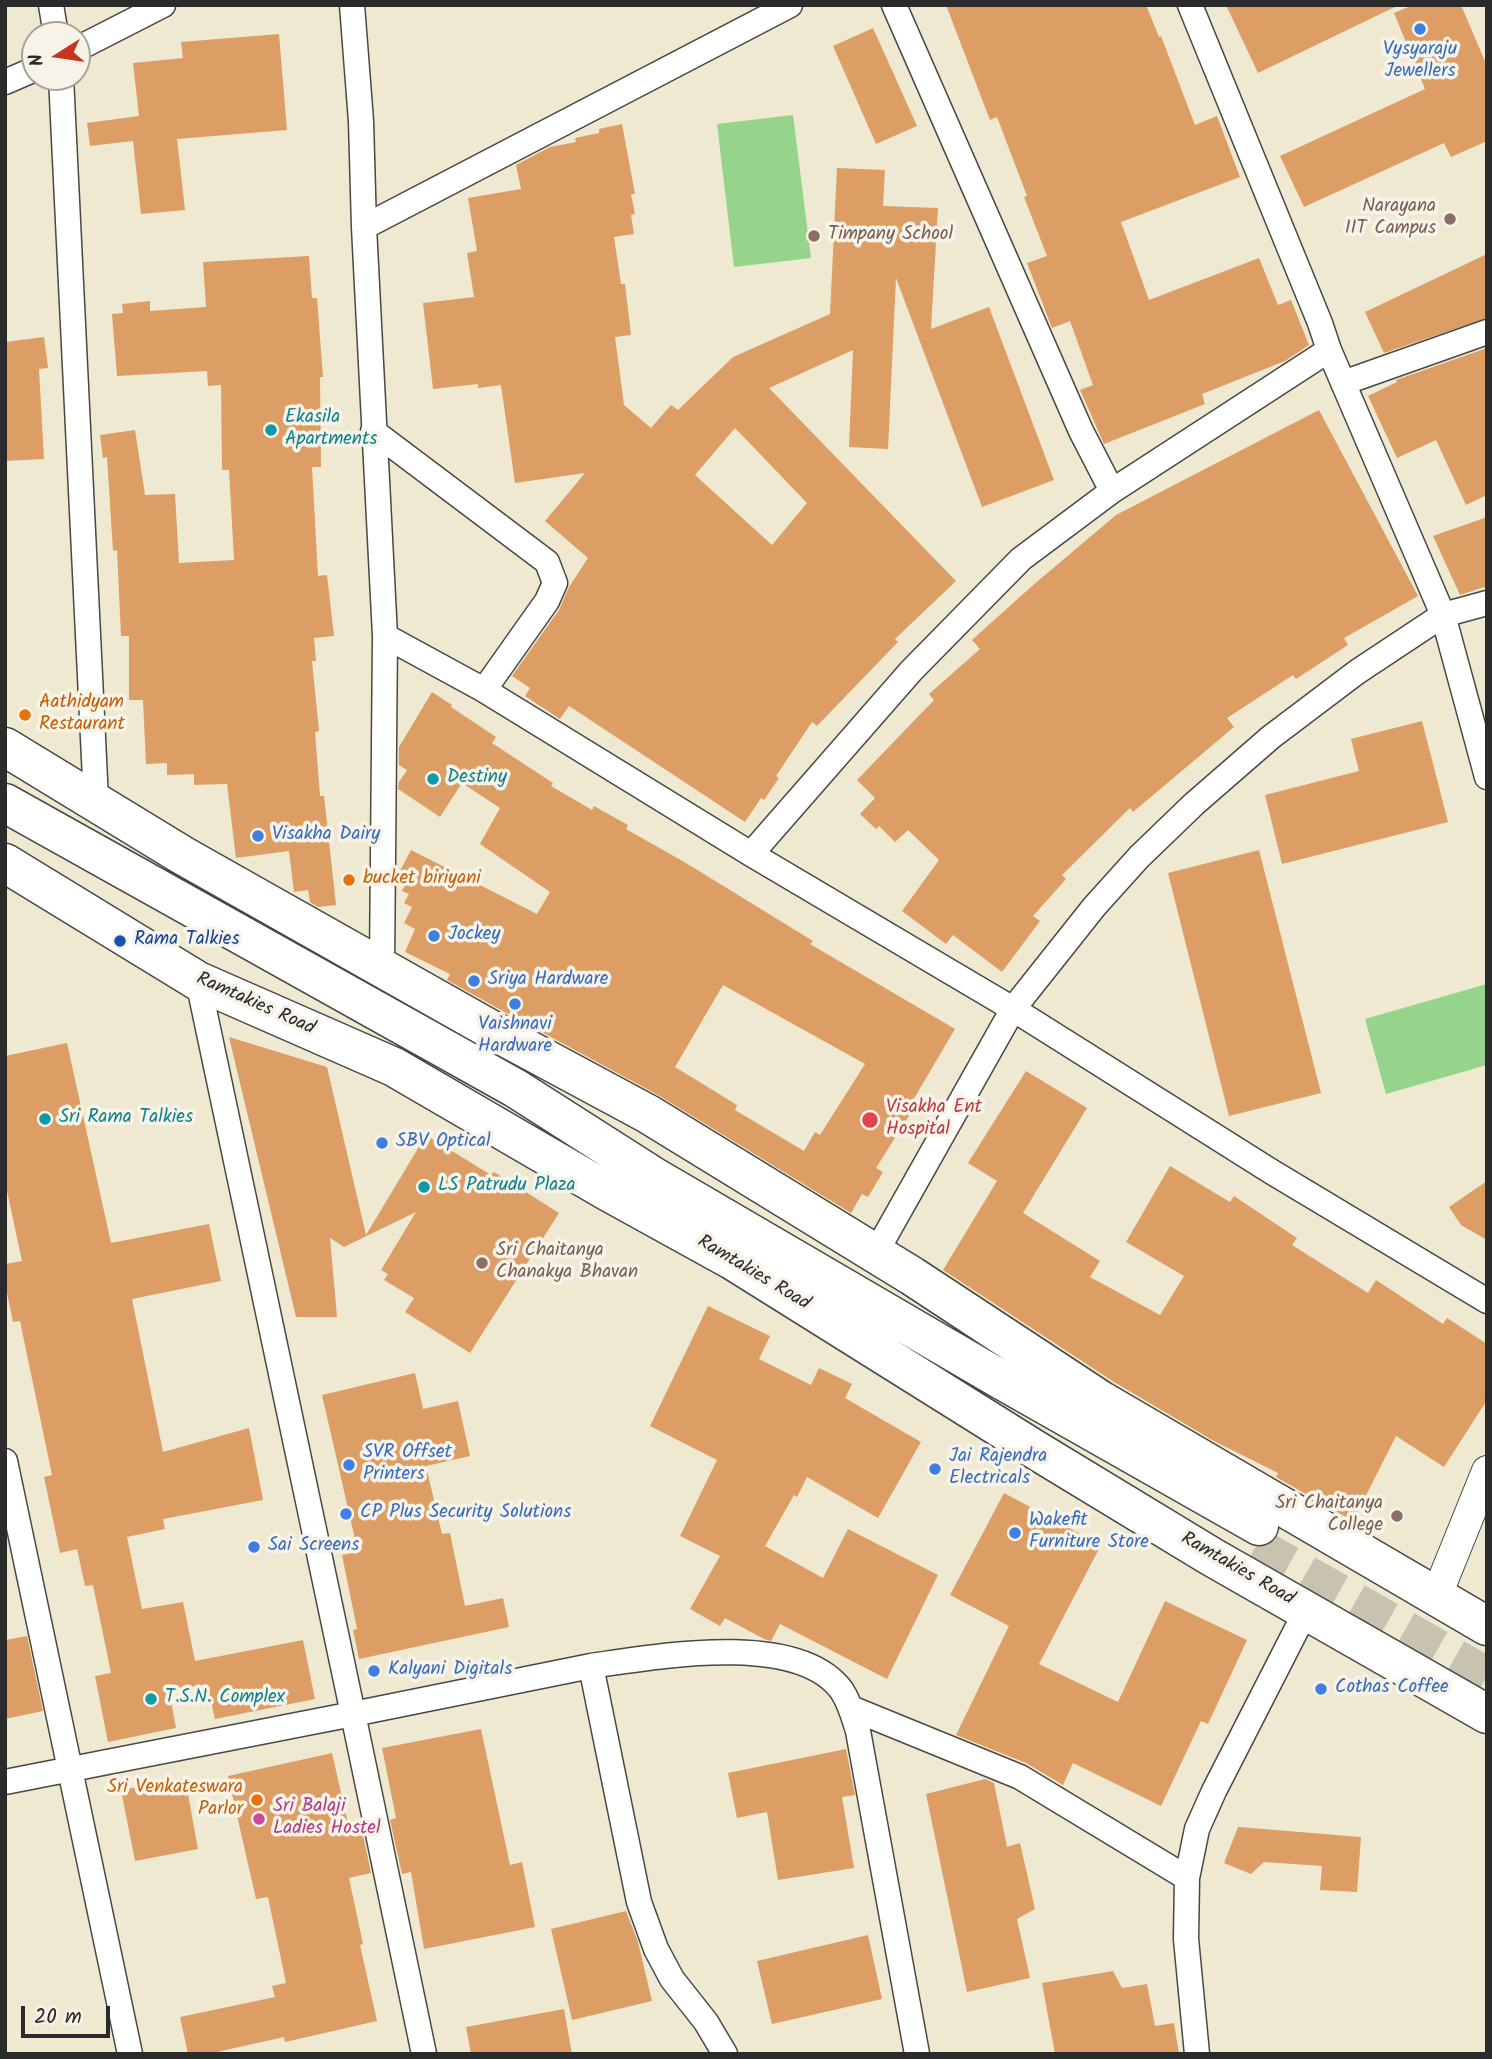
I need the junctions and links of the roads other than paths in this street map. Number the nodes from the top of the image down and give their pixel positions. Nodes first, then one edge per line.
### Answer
1 (163, 5) edge
2 (352, 5) edge
3 (790, 5) edge
4 (894, 5) edge
5 (1190, 5) edge
6 (91, 42) edge
7 (62, 91) edge
8 (364, 227) junction
9 (1487, 332) edge
10 (1329, 350) junction
11 (1343, 383) junction
12 (373, 431) junction
13 (1112, 491) junction
14 (1487, 603) edge
15 (1443, 615) junction
16 (385, 636) junction
17 (484, 690) junction
18 (5, 747) edge
19 (1487, 778) edge
20 (96, 800) junction
21 (5, 803) edge
22 (751, 855) junction
23 (5, 863) edge
24 (382, 966) junction
25 (198, 981) junction
26 (1013, 1009) junction
27 (875, 1254) junction
28 (1487, 1301) edge
29 (5, 1461) edge
30 (1487, 1471) edge
31 (1220, 1488) junction
32 (1178, 1536) junction
33 (1436, 1597) junction
34 (1307, 1611) junction
35 (1487, 1626) edge
36 (590, 1666) junction
37 (851, 1709) junction
38 (353, 1714) junction
39 (1487, 1714) edge
40 (71, 1770) junction
41 (5, 1782) edge
42 (1187, 1878) junction
43 (130, 2054) edge
44 (424, 2054) edge
45 (725, 2054) edge
46 (917, 2054) edge
47 (1197, 2054) edge

1 - 6 street
2 - 8 street
3 - 8 street
4 - 13 street
5 - 10 street
7 - 20 street
8 - 12 street
9 - 11 street
10 - 11 street
10 - 13 street
11 - 15 street
12 - 16 street
12 - 17 street
13 - 22 street
14 - 15 street
15 - 19 street
15 - 26 street
16 - 17 street
16 - 24 street
17 - 22 street
18 - 20 main road
20 - 24 main road
21 - 31 main road
22 - 26 street
23 - 25 main road, Ramtakies Road
24 - 27 main road
25 - 32 main road, Ramtakies Road
25 - 38 street
26 - 27 street
26 - 28 street
27 - 31 main road
29 - 40 street
30 - 33 street
31 - 32 main road
31 - 33 main road
32 - 34 main road, Ramtakies Road
33 - 35 main road
34 - 39 main road, Ramtakies Road
34 - 42 street
36 - 37 street
36 - 38 street
36 - 45 street
37 - 42 street
37 - 46 street
38 - 40 street
38 - 44 street
40 - 41 street
40 - 43 street
42 - 47 street

